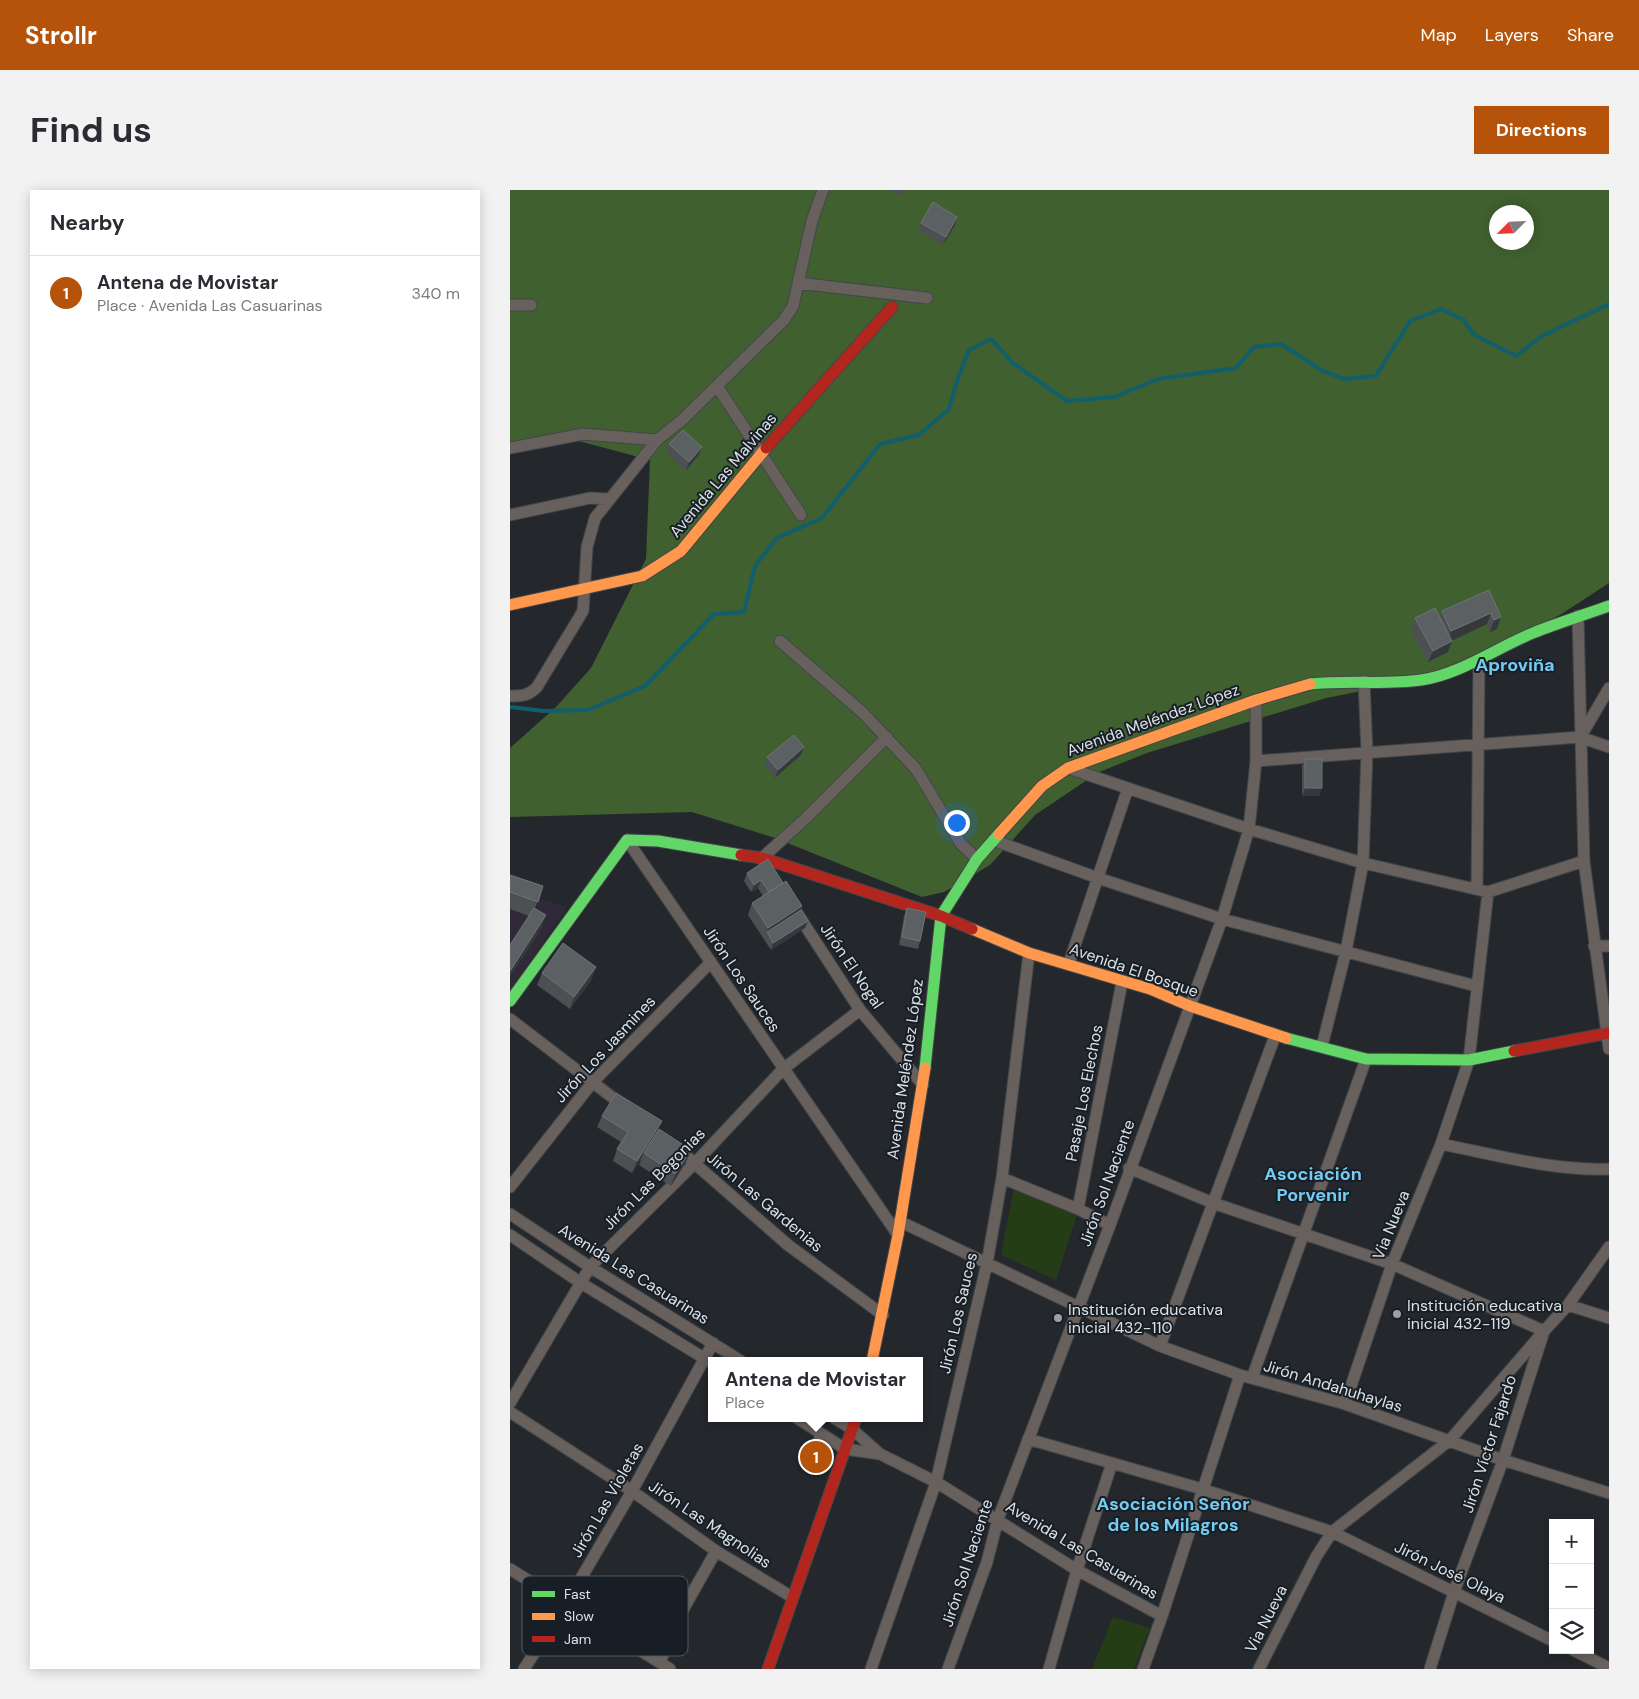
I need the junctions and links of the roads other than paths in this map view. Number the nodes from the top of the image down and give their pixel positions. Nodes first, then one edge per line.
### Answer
1 (824, 190) edge
2 (798, 283) junction
3 (927, 298) dead end
4 (531, 305) dead end
5 (510, 306) edge
6 (892, 307) dead end
7 (717, 386) junction
8 (658, 440) junction
9 (510, 448) edge
10 (760, 454) junction
11 (608, 499) junction
12 (510, 515) edge
13 (801, 515) dead end
14 (586, 589) junction
15 (510, 605) edge
16 (1609, 606) edge
17 (1578, 616) junction
18 (780, 641) dead end
19 (1479, 660) junction
20 (1364, 681) junction
21 (1609, 688) edge
22 (510, 696) edge
23 (1256, 700) junction
24 (1580, 737) junction
25 (887, 738) junction
26 (1479, 746) junction
27 (1609, 747) edge
28 (1368, 752) junction
29 (1256, 762) junction
30 (1068, 768) junction
31 (1128, 788) junction
32 (1249, 829) junction
33 (627, 840) junction
34 (993, 840) junction
35 (762, 858) junction
36 (977, 859) junction
37 (1584, 861) junction
38 (1363, 863) junction
39 (772, 874) edge
40 (1098, 878) junction
41 (1482, 891) junction
42 (793, 906) edge
43 (940, 916) junction
44 (1222, 919) junction
45 (1594, 946) junction
46 (1609, 946) edge
47 (1346, 951) junction
48 (1029, 953) junction
49 (710, 962) junction
50 (1069, 964) junction
51 (1122, 982) junction
52 (1476, 986) junction
53 (510, 1001) edge
54 (1190, 1006) junction
55 (860, 1010) junction
56 (510, 1019) edge
57 (1608, 1033) edge
58 (1275, 1036) junction
59 (1322, 1046) junction
60 (1609, 1048) edge
61 (1366, 1059) junction
62 (1469, 1060) junction
63 (783, 1069) junction
64 (592, 1083) junction
65 (923, 1085) junction
66 (630, 1112) edge
67 (668, 1140) edge
68 (1441, 1144) junction
69 (695, 1163) junction
70 (1129, 1168) junction
71 (1609, 1169) edge
72 (1002, 1178) junction
73 (510, 1187) edge
74 (1214, 1204) junction
75 (1078, 1210) junction
76 (510, 1214) edge
77 (899, 1221) junction
78 (1110, 1226) junction
79 (510, 1235) edge
80 (898, 1235) junction
81 (1304, 1235) junction
82 (1609, 1247) edge
83 (987, 1263) junction
84 (1392, 1264) junction
85 (590, 1267) junction
86 (581, 1283) junction
87 (1568, 1305) junction
88 (1078, 1308) junction
89 (883, 1315) junction
90 (1609, 1318) edge
91 (1544, 1331) junction
92 (713, 1344) junction
93 (1160, 1346) junction
94 (709, 1357) edge
95 (734, 1357) edge
96 (873, 1357) edge
97 (708, 1361) edge
98 (1240, 1375) junction
99 (1252, 1378) junction
100 (510, 1403) edge
101 (1344, 1404) junction
102 (510, 1412) edge
103 (803, 1422) edge
104 (854, 1424) edge
105 (1028, 1439) junction
106 (1450, 1440) junction
107 (845, 1449) junction
108 (880, 1454) junction
109 (1503, 1460) junction
110 (1112, 1463) junction
111 (936, 1482) junction
112 (1202, 1488) junction
113 (632, 1491) junction
114 (1609, 1493) edge
115 (998, 1519) junction
116 (1332, 1532) junction
117 (716, 1551) junction
118 (510, 1569) edge
119 (1077, 1570) junction
120 (522, 1576) edge
121 (582, 1576) edge
122 (1454, 1592) junction
123 (792, 1597) junction
124 (688, 1601) edge
125 (1162, 1616) junction
126 (1549, 1638) edge
127 (1581, 1654) edge
128 (532, 1656) edge
129 (650, 1656) edge
130 (663, 1656) edge
131 (660, 1662) junction
132 (1609, 1668) edge
133 (524, 1669) edge
134 (670, 1669) edge
135 (768, 1669) edge
136 (871, 1669) edge
137 (948, 1669) edge
138 (1049, 1669) edge
139 (1143, 1669) edge
140 (1259, 1669) edge
141 (1430, 1669) edge

1 - 2 street
2 - 3 street
2 - 7 street
4 - 5 street
6 - 10 street, Avenida Las Malvinas
7 - 8 street
7 - 10 street
8 - 9 street
8 - 11 street
10 - 13 street
10 - 14 street, Avenida Las Malvinas
11 - 12 street
11 - 14 street
14 - 15 street, Avenida Las Malvinas
14 - 22 street
16 - 17 street, Avenida Meléndez López
17 - 19 street, Avenida Meléndez López
17 - 24 street
18 - 25 street
19 - 20 street, Avenida Meléndez López
19 - 26 street, Via Nueva
20 - 23 street, Avenida Meléndez López
20 - 28 street
21 - 24 street
23 - 29 street, Jirón Sol Naciente
23 - 30 street, Avenida Meléndez López
24 - 26 street
24 - 27 street
24 - 37 street
25 - 35 street
25 - 36 street
26 - 28 street
26 - 41 street, Via Nueva
28 - 29 street
28 - 38 street
29 - 32 street, Jirón Sol Naciente
30 - 31 street
30 - 34 street, Avenida Meléndez López
31 - 32 street
31 - 40 street
32 - 38 street
32 - 44 street, Jirón Sol Naciente
33 - 35 street, Avenida El Bosque
33 - 49 street, Jirón Los Sauces
33 - 53 street
34 - 36 street, Avenida Meléndez López
34 - 40 street
35 - 39 street
35 - 43 street, Avenida El Bosque
36 - 43 street, Avenida Meléndez López
37 - 41 street
37 - 45 street
38 - 41 street
38 - 47 street
40 - 44 street
40 - 50 street
41 - 52 street, Via Nueva
42 - 55 street, Jirón El Nogal
43 - 48 street, Avenida El Bosque
43 - 65 street, Avenida Meléndez López
44 - 47 street
44 - 54 street, Jirón Sol Naciente
45 - 46 street
45 - 57 street
47 - 52 street
47 - 59 street
48 - 50 street, Avenida El Bosque
48 - 72 street, Jirón Los Sauces
49 - 63 street, Jirón Los Sauces
49 - 64 street, Jirón Los Jasmines
50 - 51 street, Avenida El Bosque
51 - 54 street, Avenida El Bosque
51 - 75 street, Pasaje Los Elechos
52 - 62 street, Via Nueva
54 - 58 street, Avenida El Bosque
54 - 70 street, Jirón Sol Naciente
55 - 63 street, Jirón Las Begonias
55 - 65 street, Jirón El Nogal
56 - 64 street
57 - 60 street
57 - 62 street, Avenida El Bosque
58 - 59 street, Avenida El Bosque
58 - 74 street
59 - 61 street, Avenida El Bosque
61 - 62 street, Avenida El Bosque
61 - 81 street
62 - 68 street, Via Nueva
63 - 69 street, Jirón Las Begonias
63 - 80 street, Jirón Los Sauces
64 - 66 street
64 - 73 street, Jirón Los Jasmines
65 - 77 street, Avenida Meléndez López
67 - 69 street, Jirón Las Gardenias
68 - 71 street
68 - 84 street, Via Nueva
69 - 85 street, Jirón Las Begonias
69 - 89 street, Jirón Las Gardenias
70 - 74 street
70 - 78 street, Jirón Sol Naciente
72 - 75 street
72 - 83 street, Jirón Los Sauces
74 - 81 street
74 - 93 street
75 - 78 street
76 - 85 street, Avenida Las Casuarinas
77 - 80 street, Avenida Meléndez López
77 - 83 street
78 - 88 street, Jirón Sol Naciente
79 - 86 street, Avenida Las Casuarinas
80 - 89 street, Avenida Meléndez López
81 - 84 street
81 - 99 street
82 - 87 street, Jirón Víctor Fajardo
83 - 88 street, Jirón Andahuhaylas
83 - 111 street, Jirón Los Sauces
84 - 91 street
84 - 101 street, Via Nueva
85 - 86 street, Jirón Las Begonias
85 - 92 street, Avenida Las Casuarinas
86 - 97 street, Avenida Las Casuarinas
86 - 100 street, Jirón Las Begonias
87 - 90 street
87 - 91 street, Jirón Víctor Fajardo
88 - 93 street, Jirón Andahuhaylas
88 - 105 street, Jirón Sol Naciente
89 - 96 street, Avenida Meléndez López
91 - 106 street, Via Nueva
91 - 109 street, Jirón Víctor Fajardo
92 - 94 street, Jirón Las Violetas
92 - 95 street, Avenida Las Casuarinas
93 - 98 street, Jirón Andahuhaylas
97 - 113 street, Jirón Las Violetas
98 - 99 street, Jirón Andahuhaylas
98 - 112 street
99 - 101 street, Jirón Andahuhaylas
101 - 106 street, Jirón Andahuhaylas
102 - 113 street, Jirón Las Magnolias
103 - 107 street, Avenida Las Casuarinas
104 - 107 street
104 - 108 street, Avenida Las Casuarinas
105 - 110 street
105 - 115 street, Jirón Sol Naciente
106 - 109 street, Jirón Andahuhaylas
106 - 116 street, Via Nueva
107 - 108 street, Avenida Las Casuarinas
107 - 123 street
108 - 111 street, Avenida Las Casuarinas
109 - 114 street, Jirón Andahuhaylas
109 - 122 street, Jirón Víctor Fajardo
110 - 112 street
110 - 119 street
111 - 115 street, Avenida Las Casuarinas
111 - 136 street, Jirón Los Sauces
112 - 116 street
112 - 125 street
113 - 117 street, Jirón Las Magnolias
113 - 121 street, Jirón Las Violetas
115 - 119 street, Avenida Las Casuarinas
115 - 137 street, Jirón Sol Naciente
116 - 122 street, Jirón José Olaya
116 - 140 street, Via Nueva
117 - 123 street, Jirón Las Magnolias
117 - 124 street
118 - 120 street
119 - 125 street, Avenida Las Casuarinas
119 - 138 street
122 - 126 street, Jirón José Olaya
122 - 141 street, Jirón Víctor Fajardo
123 - 135 street
125 - 139 street
127 - 132 street
128 - 133 street, Jirón Las Violetas
129 - 131 street
130 - 131 street
131 - 134 street

